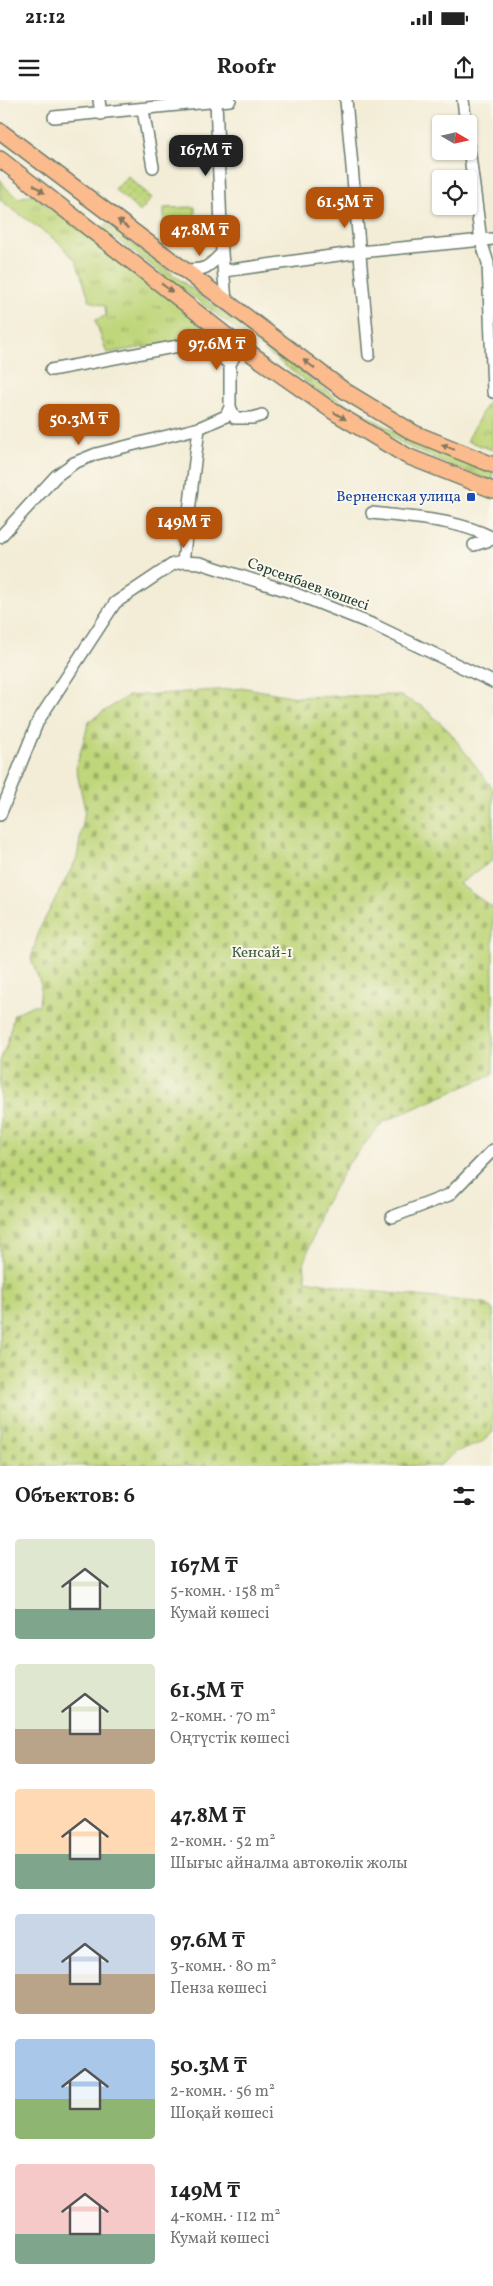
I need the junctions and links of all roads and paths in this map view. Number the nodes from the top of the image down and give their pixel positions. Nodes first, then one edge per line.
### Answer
1 (99, 100) edge
2 (230, 100) edge
3 (346, 100) edge
4 (462, 100) edge
5 (216, 101) edge
6 (143, 110) junction
7 (101, 114) junction
8 (464, 115) edge
9 (54, 117) dead end
10 (0, 131) edge
11 (0, 159) edge
12 (471, 160) edge
13 (153, 167) dead end
14 (493, 239) edge
15 (481, 241) junction
16 (360, 252) junction
17 (222, 253) junction
18 (182, 270) junction
19 (224, 271) junction
20 (226, 302) junction
21 (240, 346) junction
22 (369, 355) dead end
23 (230, 364) junction
24 (51, 370) dead end
25 (493, 392) edge
26 (230, 407) junction
27 (262, 415) dead end
28 (199, 428) junction
29 (493, 465) edge
30 (493, 490) edge
31 (372, 513) dead end
32 (0, 537) edge
33 (493, 538) edge
34 (474, 545) dead end
35 (183, 562) junction
36 (493, 682) edge
37 (0, 815) edge
38 (493, 1150) edge
39 (392, 1217) dead end

1 - 7 street
2 - 5 street
3 - 16 street
4 - 8 street
5 - 6 street
5 - 17 street
6 - 7 street
6 - 13 street
7 - 9 street
18 -> 10 main road
11 -> 21 main road
12 - 15 street
14 - 15 street
15 - 16 street
15 - 25 street
16 - 19 street
16 - 22 street
17 - 18 street
17 - 19 street
18 - 20 main road
19 - 20 street
29 -> 20 main road
21 - 23 street
21 -> 30 main road
23 - 24 street
23 - 26 street
26 - 27 street
26 - 28 street
28 - 32 street
28 - 35 street
31 - 33 street
33 - 34 street
35 - 36 street, Сәрсенбаев көшесі
35 - 37 street
38 - 39 street

